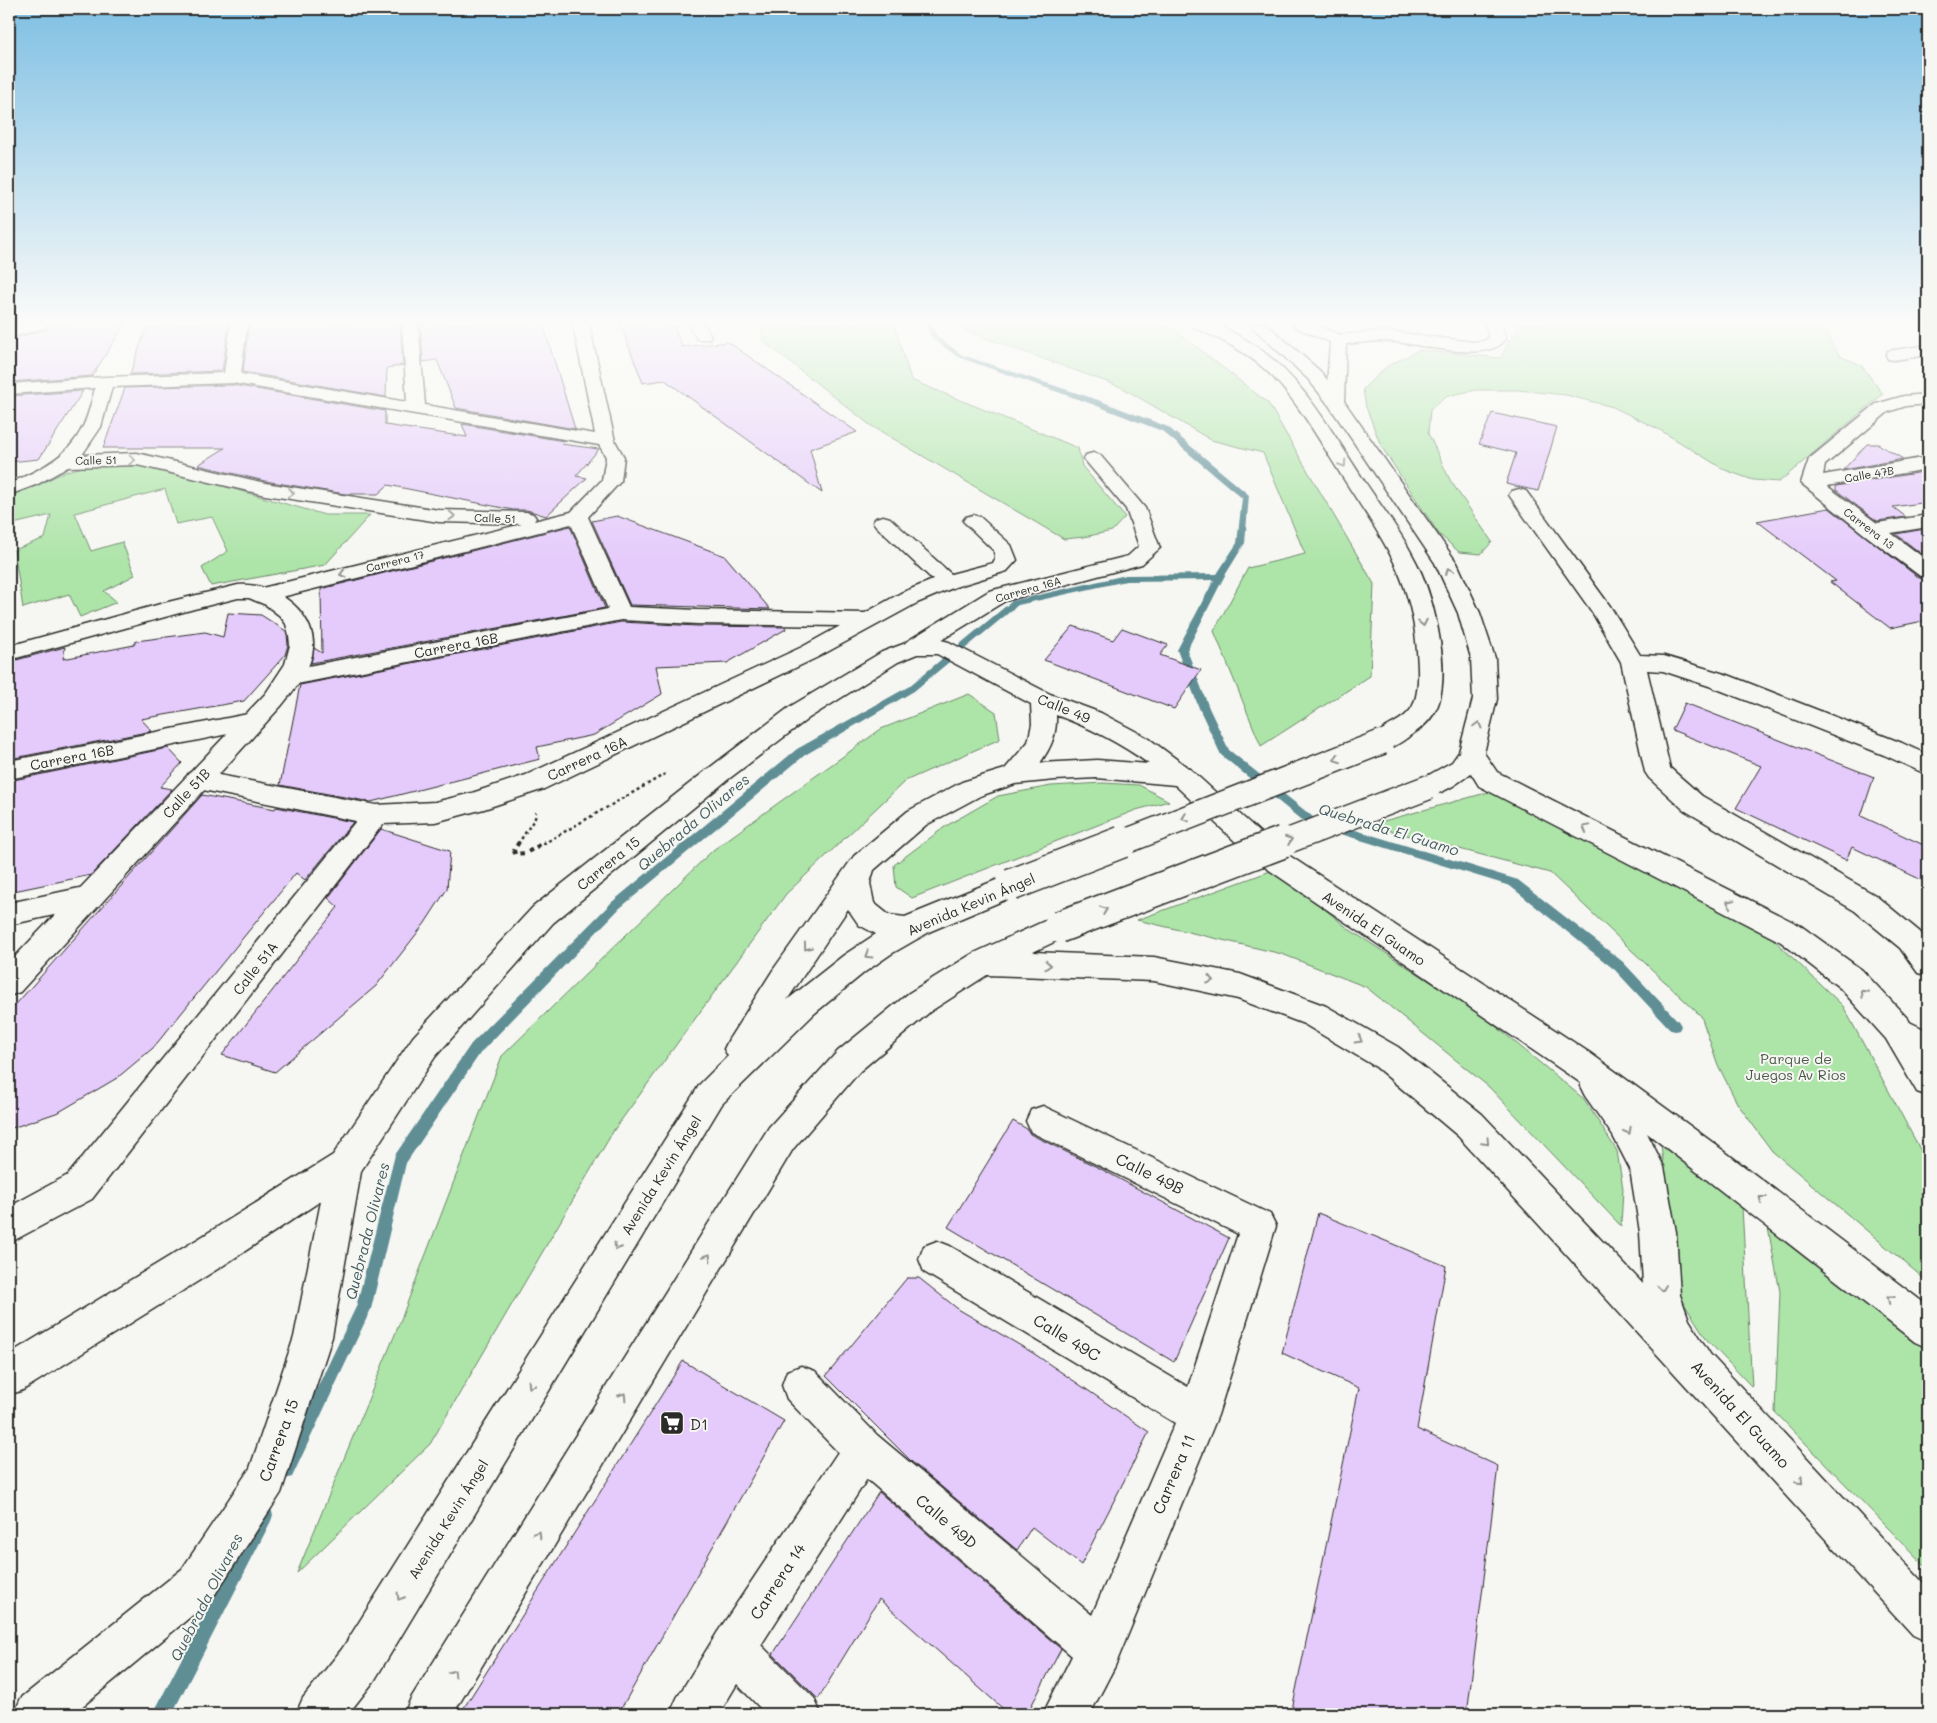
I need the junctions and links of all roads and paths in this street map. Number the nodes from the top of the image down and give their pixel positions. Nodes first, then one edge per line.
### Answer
1 (98, 404) edge
2 (394, 404) edge
3 (416, 404) edge
4 (598, 404) edge
5 (1305, 404) edge
6 (1338, 404) edge
7 (1893, 404) edge
8 (416, 408) junction
9 (606, 441) junction
10 (1093, 459) dead end
11 (66, 461) junction
12 (1928, 463) edge
13 (1810, 483) junction
14 (9, 489) edge
15 (1519, 495) dead end
16 (578, 516) junction
17 (973, 521) dead end
18 (1928, 521) edge
19 (883, 522) dead end
20 (1871, 530) junction
21 (1928, 571) edge
22 (948, 582) junction
23 (262, 595) junction
24 (621, 613) junction
25 (868, 620) junction
26 (914, 647) junction
27 (941, 647) joint
28 (9, 653) edge
29 (1633, 662) junction
30 (292, 677) junction
31 (1042, 700) junction
32 (253, 721) junction
33 (1470, 754) junction
34 (1928, 766) edge
35 (9, 770) edge
36 (717, 775) junction
37 (1014, 775) junction
38 (1182, 776) junction
39 (198, 780) junction
40 (535, 782) junction
41 (376, 815) junction
42 (864, 863) junction
43 (89, 897) junction
44 (9, 914) edge
45 (909, 929) junction
46 (982, 963) junction
47 (1928, 964) edge
48 (9, 983) edge
49 (1897, 1029) junction
50 (1928, 1047) edge
51 (1579, 1063) junction
52 (1928, 1082) edge
53 (711, 1094) junction
54 (1043, 1121) dead end
55 (345, 1166) junction
56 (9, 1226) edge
57 (1258, 1226) joint
58 (937, 1259) dead end
59 (1928, 1329) edge
60 (1696, 1368) junction
61 (9, 1376) edge
62 (801, 1385) dead end
63 (1198, 1415) junction
64 (863, 1449) junction
65 (1928, 1620) edge
66 (732, 1649) junction
67 (1099, 1650) junction
68 (38, 1714) edge
69 (319, 1714) edge
70 (427, 1714) edge
71 (693, 1714) edge
72 (798, 1714) edge
73 (1066, 1714) edge

1 - 11 street, Calle 51
2 - 8 street
3 - 8 street
4 - 9 street
5 -> 45 street, Avenida Kevin Ángel, bridge
33 -> 6 street
7 - 13 street
8 - 9 street
9 - 16 street
10 - 26 street, Carrera 16A
11 - 14 street, Calle 51
11 -> 16 street, Calle 51
12 - 13 street, Calle 47B
13 - 20 street, Carrera 13
15 - 29 street
16 -> 23 street, Carrera 17
16 - 24 street
17 - 22 street, Carrera 16A
18 - 20 street
19 - 22 street
20 - 21 street, Carrera 13
22 - 25 street, Carrera 16A
23 - 28 street, Carrera 17
23 - 30 street, Calle 51B
24 - 25 street
24 - 30 street, Carrera 16B
25 - 40 street, Carrera 16A
26 - 27 street, Carrera 15
26 - 36 street, Carrera 15
27 - 31 street, Calle 49
29 - 34 street
29 - 47 street
30 - 32 street, Calle 51B
31 - 37 street
31 - 38 street, Calle 49
32 - 35 street, Carrera 16B
32 - 39 street, Calle 51B
46 -> 33 street, bridge
49 -> 33 street
36 - 40 path
36 - 55 street, Carrera 15
37 - 38 street
37 - 42 street
38 - 51 street, Avenida El Guamo
39 - 41 street, Carrera 16A
39 - 43 street, Calle 51B
40 - 41 street, Carrera 16A
41 - 56 street, Calle 51A
42 - 45 street
42 -> 53 street
43 - 44 street
43 - 48 street, Calle 51B
45 -> 53 street, Avenida Kevin Ángel
46 -> 60 street
70 -> 46 street
49 - 50 street
49 - 52 street
59 -> 51 street, Avenida El Guamo
51 -> 60 street, Avenida El Guamo
53 -> 69 street, Avenida Kevin Ángel
54 - 57 street, Calle 49B
55 - 61 street, Carrera 15
55 - 68 street, Carrera 15
57 - 63 street, Carrera 11
58 - 63 street, Calle 49C
60 -> 65 street, Avenida El Guamo
62 - 64 street, Calle 49D
63 - 67 street, Carrera 11
64 - 66 street, Carrera 14
64 - 67 street, Calle 49D
66 - 71 street, Carrera 14
66 - 72 street
67 - 73 street, Carrera 11

